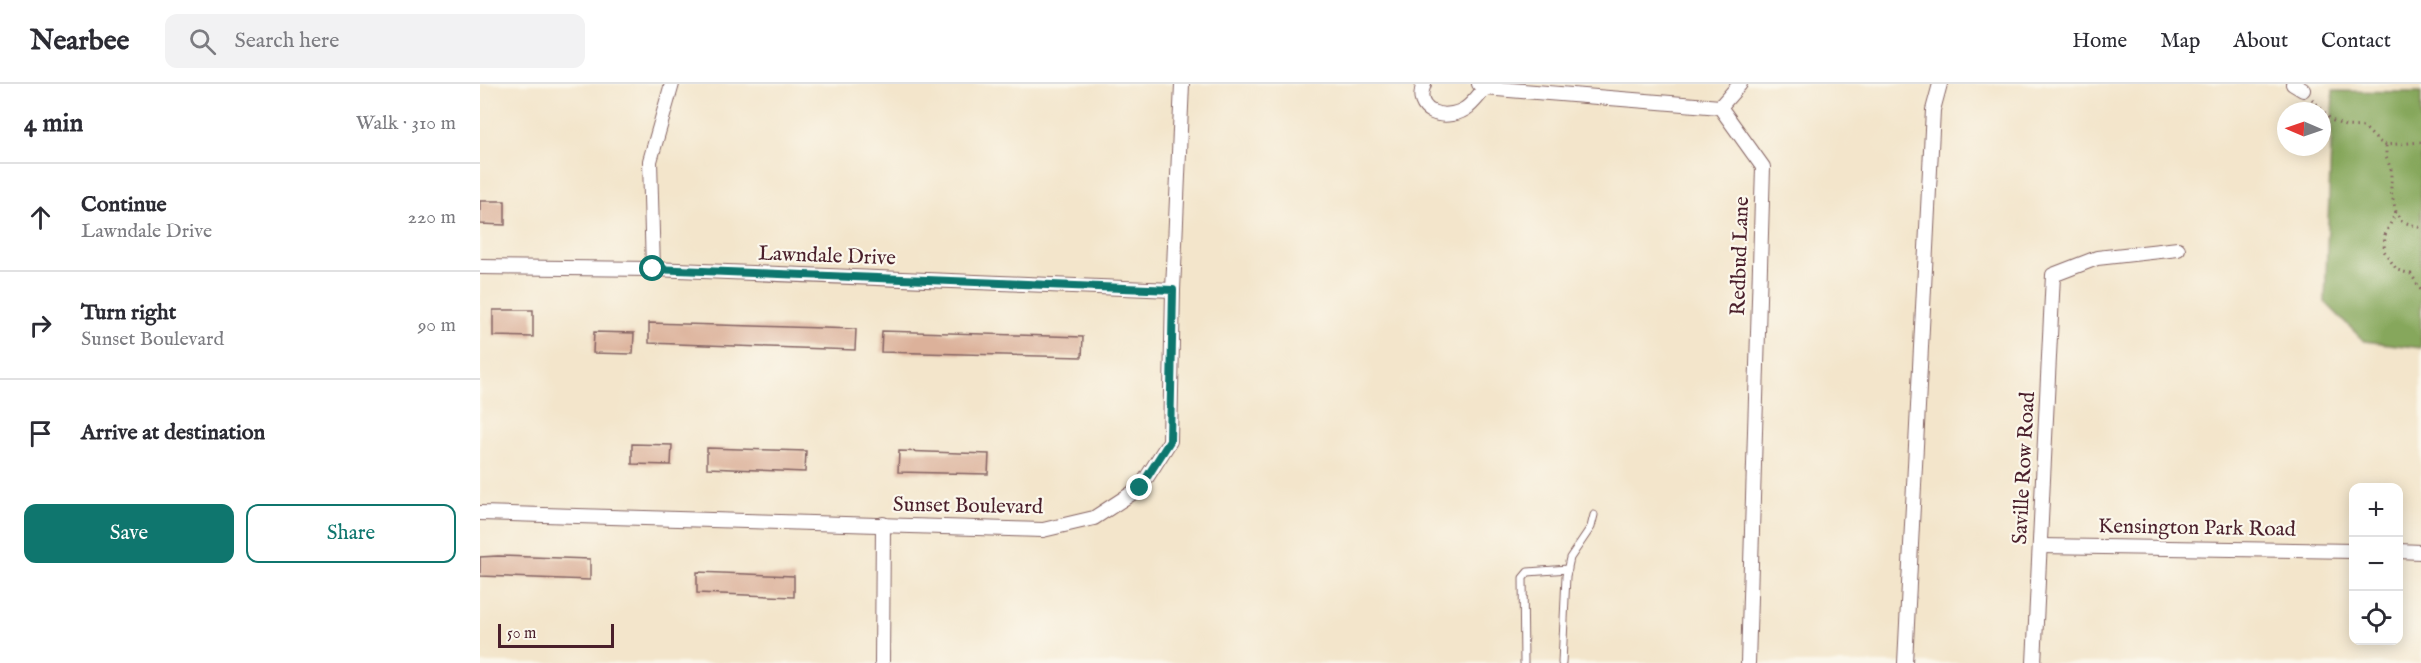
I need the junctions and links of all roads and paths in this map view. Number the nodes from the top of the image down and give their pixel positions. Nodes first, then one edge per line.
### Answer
1 (672, 84) edge
2 (1182, 84) edge
3 (1424, 84) edge
4 (1740, 84) edge
5 (1940, 84) edge
6 (1482, 86) edge
7 (2298, 87) edge
8 (1720, 107) junction
9 (2421, 142) edge
10 (2386, 145) junction
11 (2396, 212) junction
12 (2421, 228) edge
13 (2178, 249) dead end
14 (480, 267) edge
15 (653, 269) junction
16 (1173, 290) junction
17 (2421, 290) edge
18 (480, 513) edge
19 (1594, 515) dead end
20 (883, 524) junction
21 (2040, 546) junction
22 (2349, 551) edge
23 (2403, 551) edge
24 (2421, 552) edge
25 (1568, 569) junction
26 (882, 663) edge
27 (1524, 663) edge
28 (1562, 663) edge
29 (1748, 663) edge
30 (1905, 663) edge
31 (2034, 663) edge

1 - 15 street
2 - 16 street, Sunset Boulevard
3 - 6 street
4 - 8 street
5 - 30 street
6 - 8 street
7 - 10 path
8 - 29 street, Redbud Lane
9 - 10 path
10 - 11 path
11 - 12 path
11 - 17 path
13 - 21 street, Saville Row Road
14 - 15 street, Lawndale Drive
15 - 16 street, Lawndale Drive
16 - 20 street, Sunset Boulevard
18 - 20 street, Sunset Boulevard
19 - 25 lane
20 - 26 street
21 - 22 street, Kensington Park Road
21 - 31 street, Saville Row Road
23 - 24 street
25 - 27 lane
25 - 28 lane

